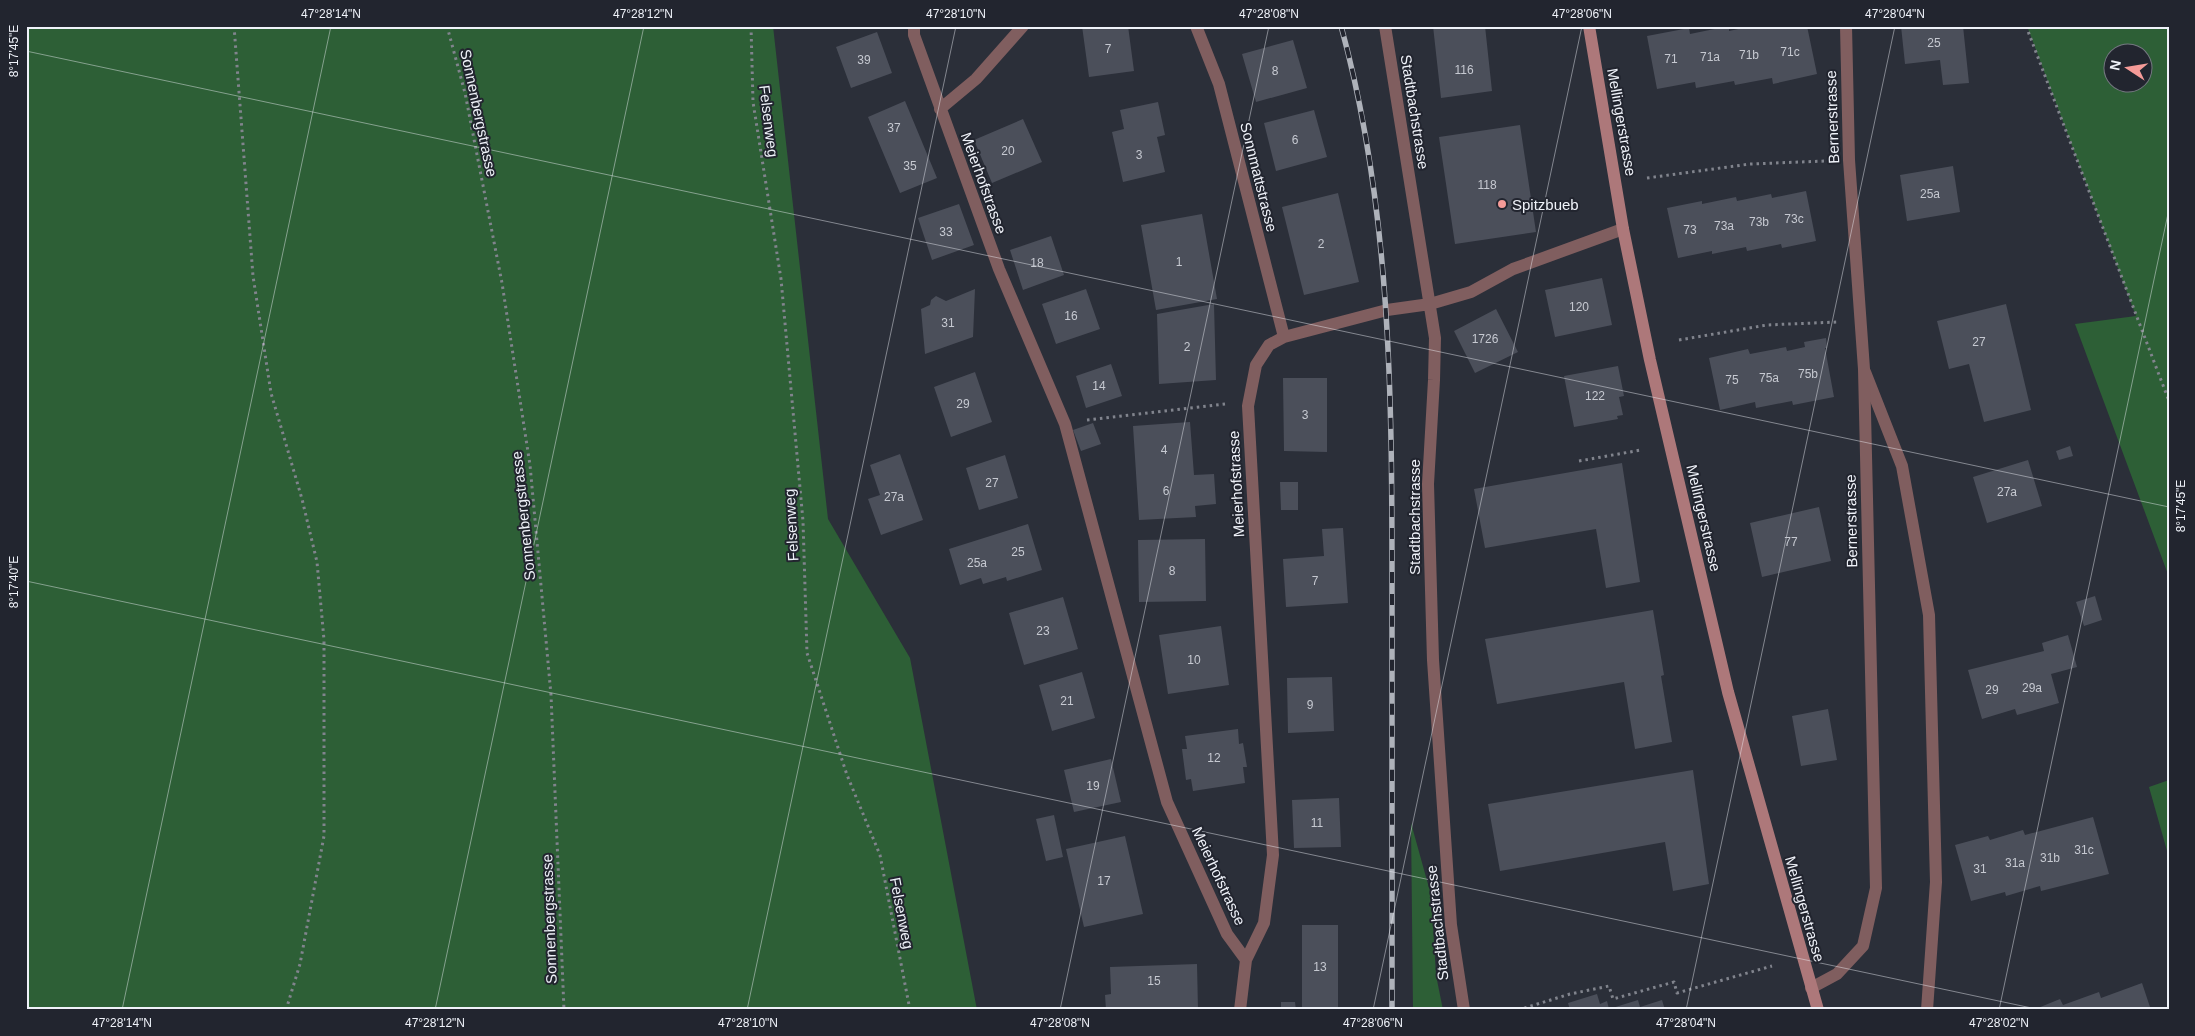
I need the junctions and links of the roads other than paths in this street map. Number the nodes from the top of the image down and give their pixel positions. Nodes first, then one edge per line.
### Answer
1 (914, 26) edge
2 (1023, 26) edge
3 (1196, 26) edge
4 (1385, 26) edge
5 (1589, 26) edge
6 (1846, 26) edge
7 (940, 109) junction
8 (1623, 229) junction
9 (1430, 304) junction
10 (1284, 337) junction
11 (1864, 369) junction
12 (1246, 960) junction
13 (1811, 988) junction
14 (1240, 1010) edge
15 (1464, 1010) edge
16 (1818, 1010) edge
17 (1927, 1010) edge

1 - 7 street, Meierhofstrasse
2 - 7 street
3 - 10 street, Sonnmattstrasse
4 - 9 street, Stadtbachstrasse
5 - 8 main road, Mellingerstrasse
6 - 11 street, Bernerstrasse
7 - 12 street, Meierhofstrasse
8 - 9 street, Meierhofstrasse
8 - 13 main road, Mellingerstrasse
9 - 10 street, Meierhofstrasse
9 - 15 street, Stadtbachstrasse
10 - 12 street, Meierhofstrasse
11 - 13 street, Bernerstrasse
11 - 17 street
12 - 14 street
13 - 16 main road, Mellingerstrasse

